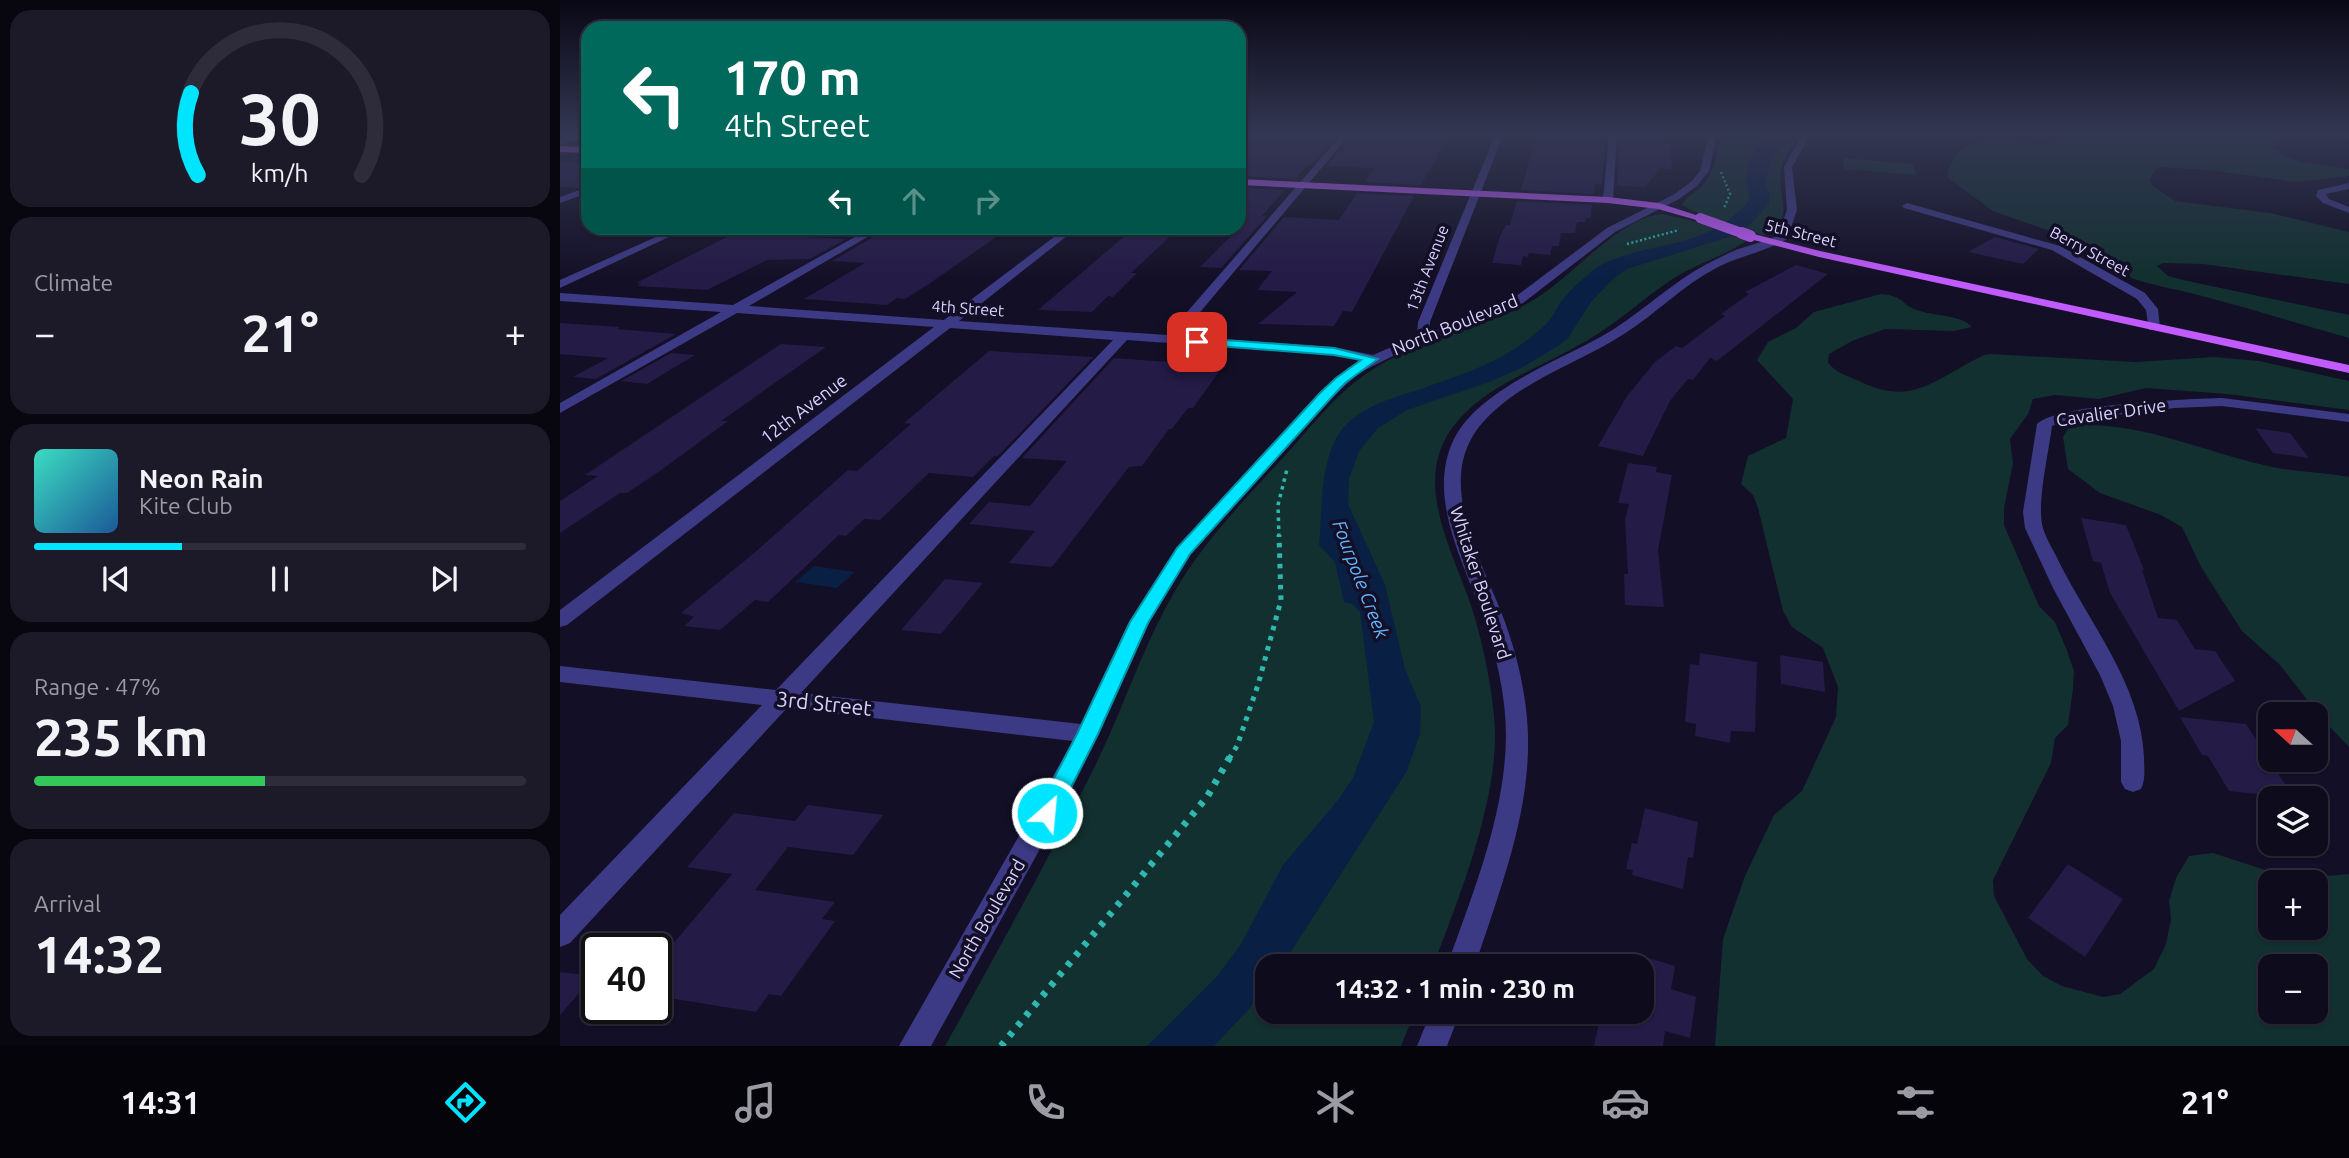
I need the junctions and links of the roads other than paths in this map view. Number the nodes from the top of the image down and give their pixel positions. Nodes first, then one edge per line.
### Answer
1 (1246, 182) edge
2 (1305, 182) edge
3 (1480, 182) edge
4 (1609, 182) edge
5 (1696, 182) edge
6 (1789, 182) edge
7 (1302, 185) junction
8 (2349, 186) edge
9 (581, 193) edge
10 (1475, 194) junction
11 (1608, 200) junction
12 (560, 201) edge
13 (1659, 206) junction
14 (1907, 206) dead end
15 (2349, 211) edge
16 (668, 235) edge
17 (866, 235) edge
18 (1063, 235) edge
19 (1772, 242) junction
20 (560, 284) edge
21 (560, 297) edge
22 (734, 309) junction
23 (946, 324) junction
24 (2154, 327) junction
25 (1124, 337) junction
26 (1424, 338) junction
27 (1170, 340) junction
28 (1372, 359) junction
29 (2349, 369) edge
30 (560, 409) edge
31 (2349, 418) edge
32 (560, 620) edge
33 (560, 674) edge
34 (781, 699) junction
35 (1088, 734) junction
36 (2133, 782) dead end
37 (560, 934) edge
38 (1465, 954) edge
39 (1441, 1024) edge
40 (915, 1046) edge
41 (1433, 1046) edge

1 - 7 main road, 5th Street
2 - 7 street
3 - 10 street, 13th Avenue
4 - 11 street
5 - 13 street, North Boulevard
6 - 19 street
7 - 10 main road, 5th Street
7 - 27 street
8 - 15 street
9 - 12 street
10 - 11 main road, 5th Street
10 - 26 street, 13th Avenue
11 - 13 main road, 5th Street
13 - 19 main road, 5th Street, bridge
13 - 26 street, North Boulevard
14 - 24 street, Berry Street
16 - 20 street
17 - 22 street
18 - 23 street, 12th Avenue
19 - 24 main road, 5th Street
19 - 38 street, Whitaker Boulevard
21 - 22 street, 4th Street
22 - 23 street, 4th Street
22 - 30 street
23 - 25 street, 4th Street
23 - 32 street, 12th Avenue
24 - 29 main road, 5th Street
25 - 27 street, 4th Street
25 - 34 street
26 - 28 street, North Boulevard
27 - 28 street, 4th Street
28 - 35 street, North Boulevard
31 - 36 street, Cavalier Drive
33 - 34 street, 3rd Street
34 - 35 street, 3rd Street
34 - 37 street
35 - 40 street, North Boulevard
39 - 41 street

